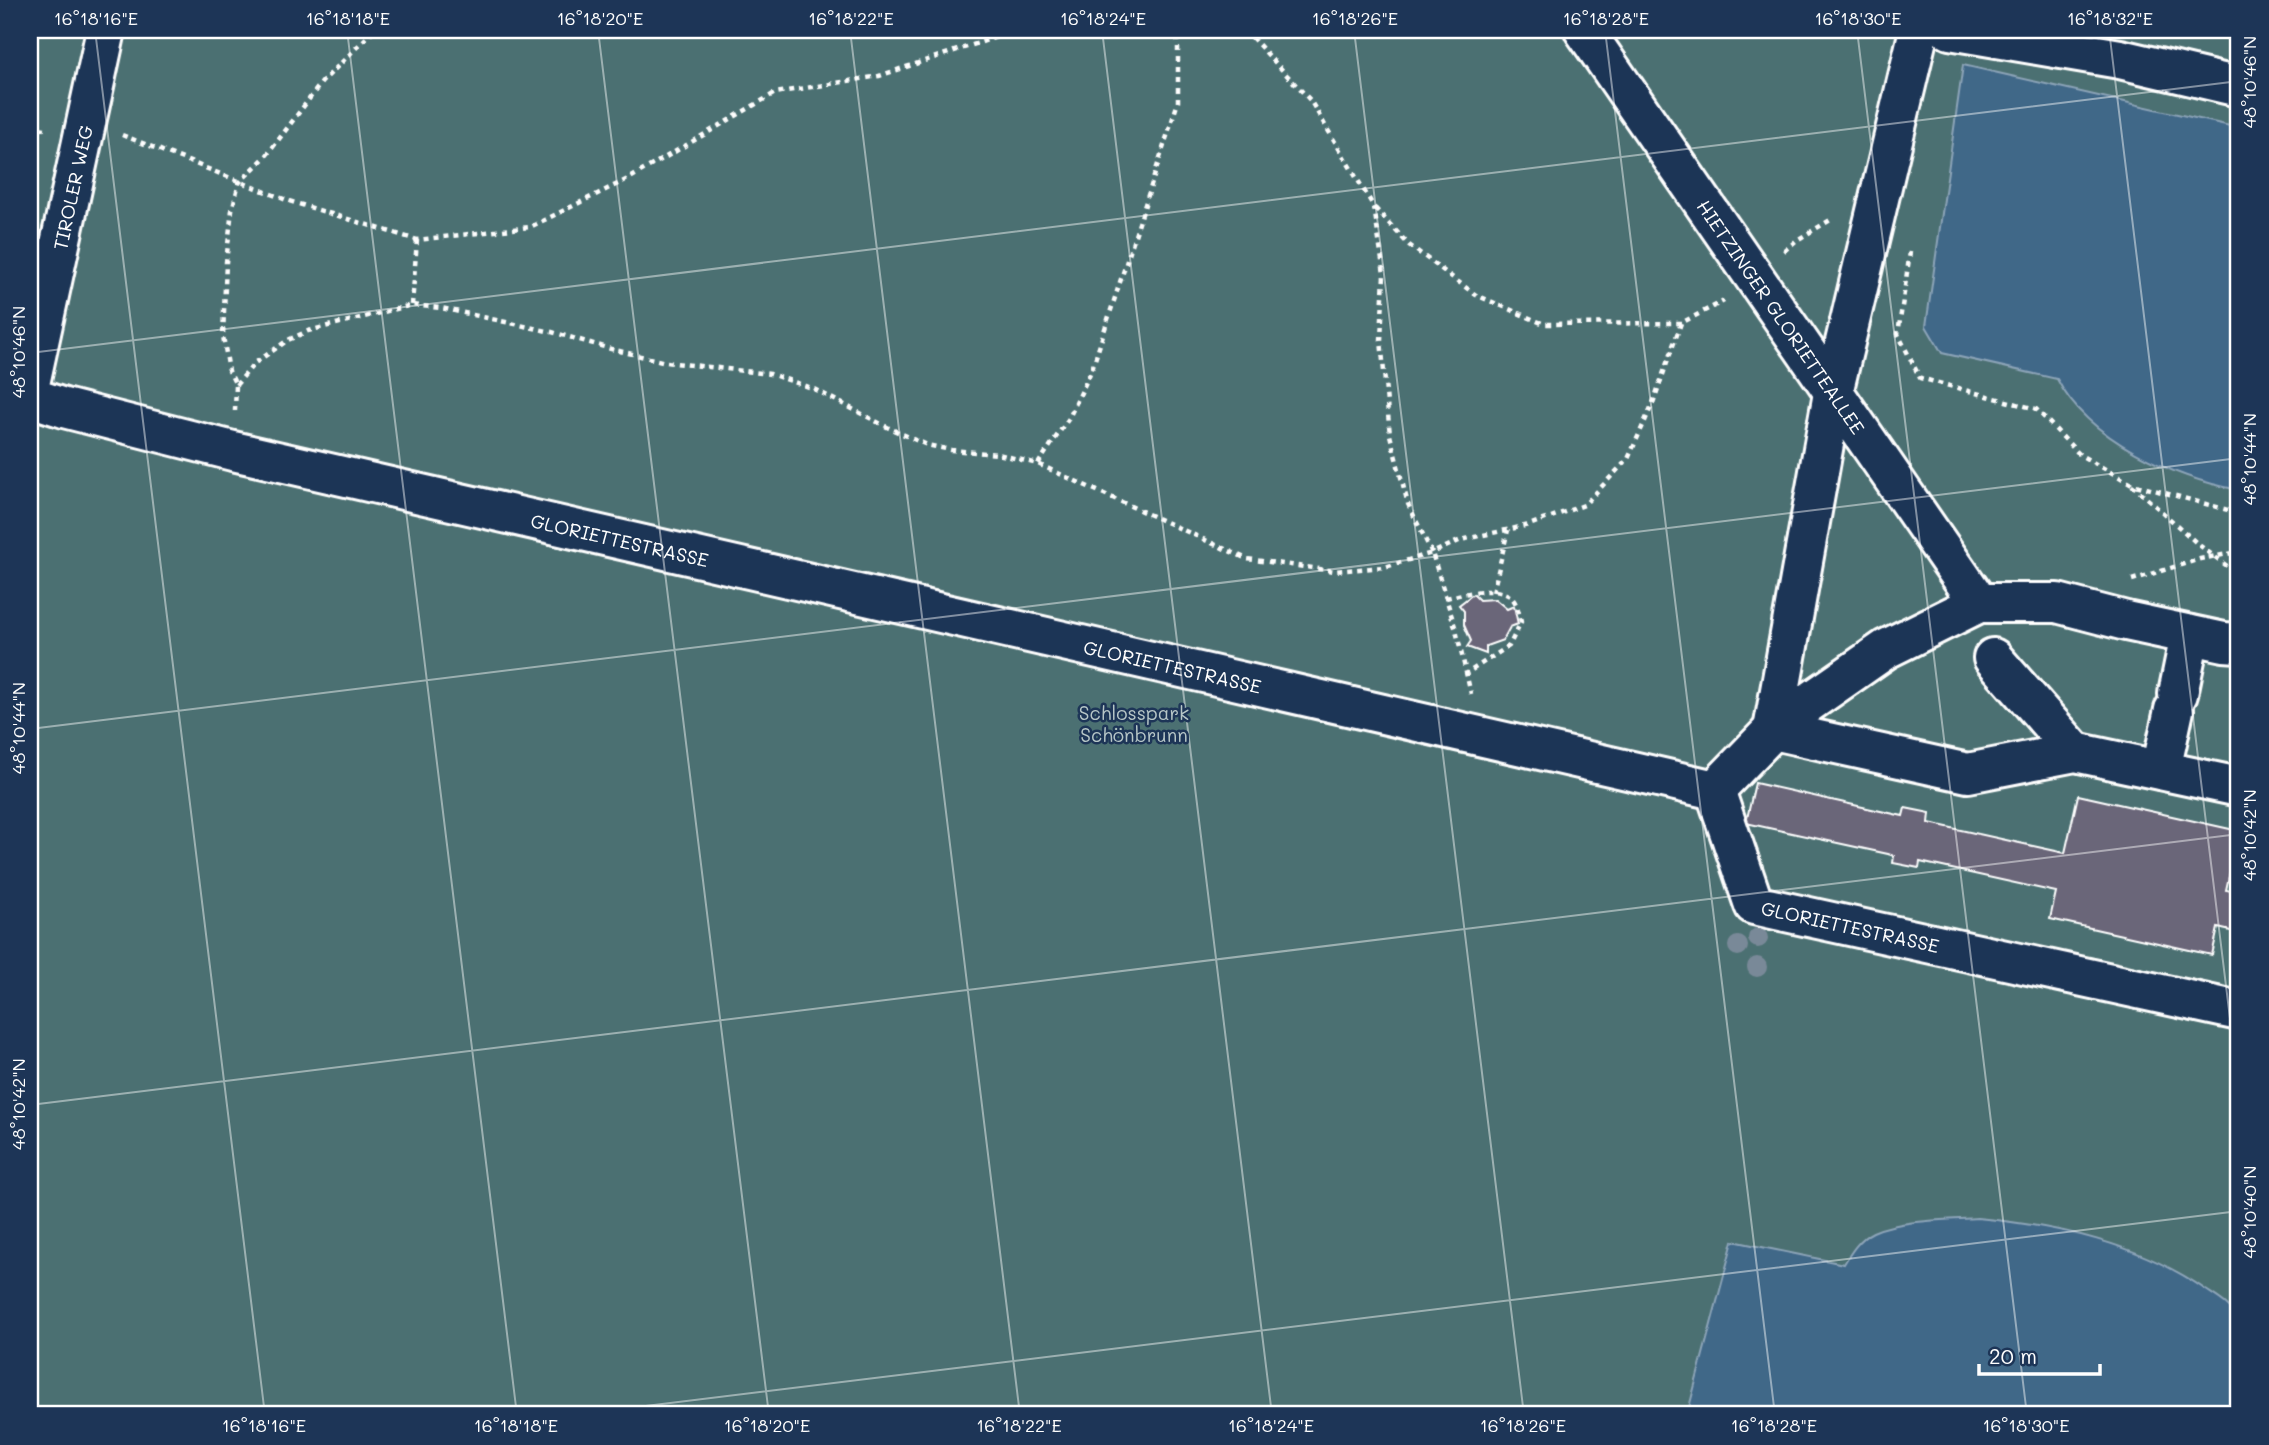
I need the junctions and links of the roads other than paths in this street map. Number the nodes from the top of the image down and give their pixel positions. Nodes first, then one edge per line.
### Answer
1 (106, 30) edge
2 (1584, 30) edge
3 (1919, 30) edge
4 (1950, 30) edge
5 (2123, 44) edge
6 (2239, 87) edge
7 (30, 384) edge
8 (1833, 393) junction
9 (30, 397) edge
10 (1977, 630) junction
11 (2190, 635) junction
12 (2239, 643) edge
13 (1773, 730) junction
14 (2075, 752) junction
15 (2161, 770) junction
16 (2239, 788) edge
17 (1715, 790) junction
18 (2239, 1011) edge

1 - 7 street, TIROLER WEG
2 - 8 street, HIETZINGER GLORIETTEALLEE
3 - 8 street
4 - 5 street
5 - 6 street
8 - 10 street, HIETZINGER GLORIETTEALLEE
8 - 13 street
9 - 17 street, GLORIETTESTRASSE
10 - 11 street
10 - 13 street
10 - 14 street, HIETZINGER GLORIETTEALLEE
11 - 12 street
11 - 15 street
13 - 14 street
13 - 17 street
14 - 15 street
15 - 16 street
17 - 18 street, GLORIETTESTRASSE

